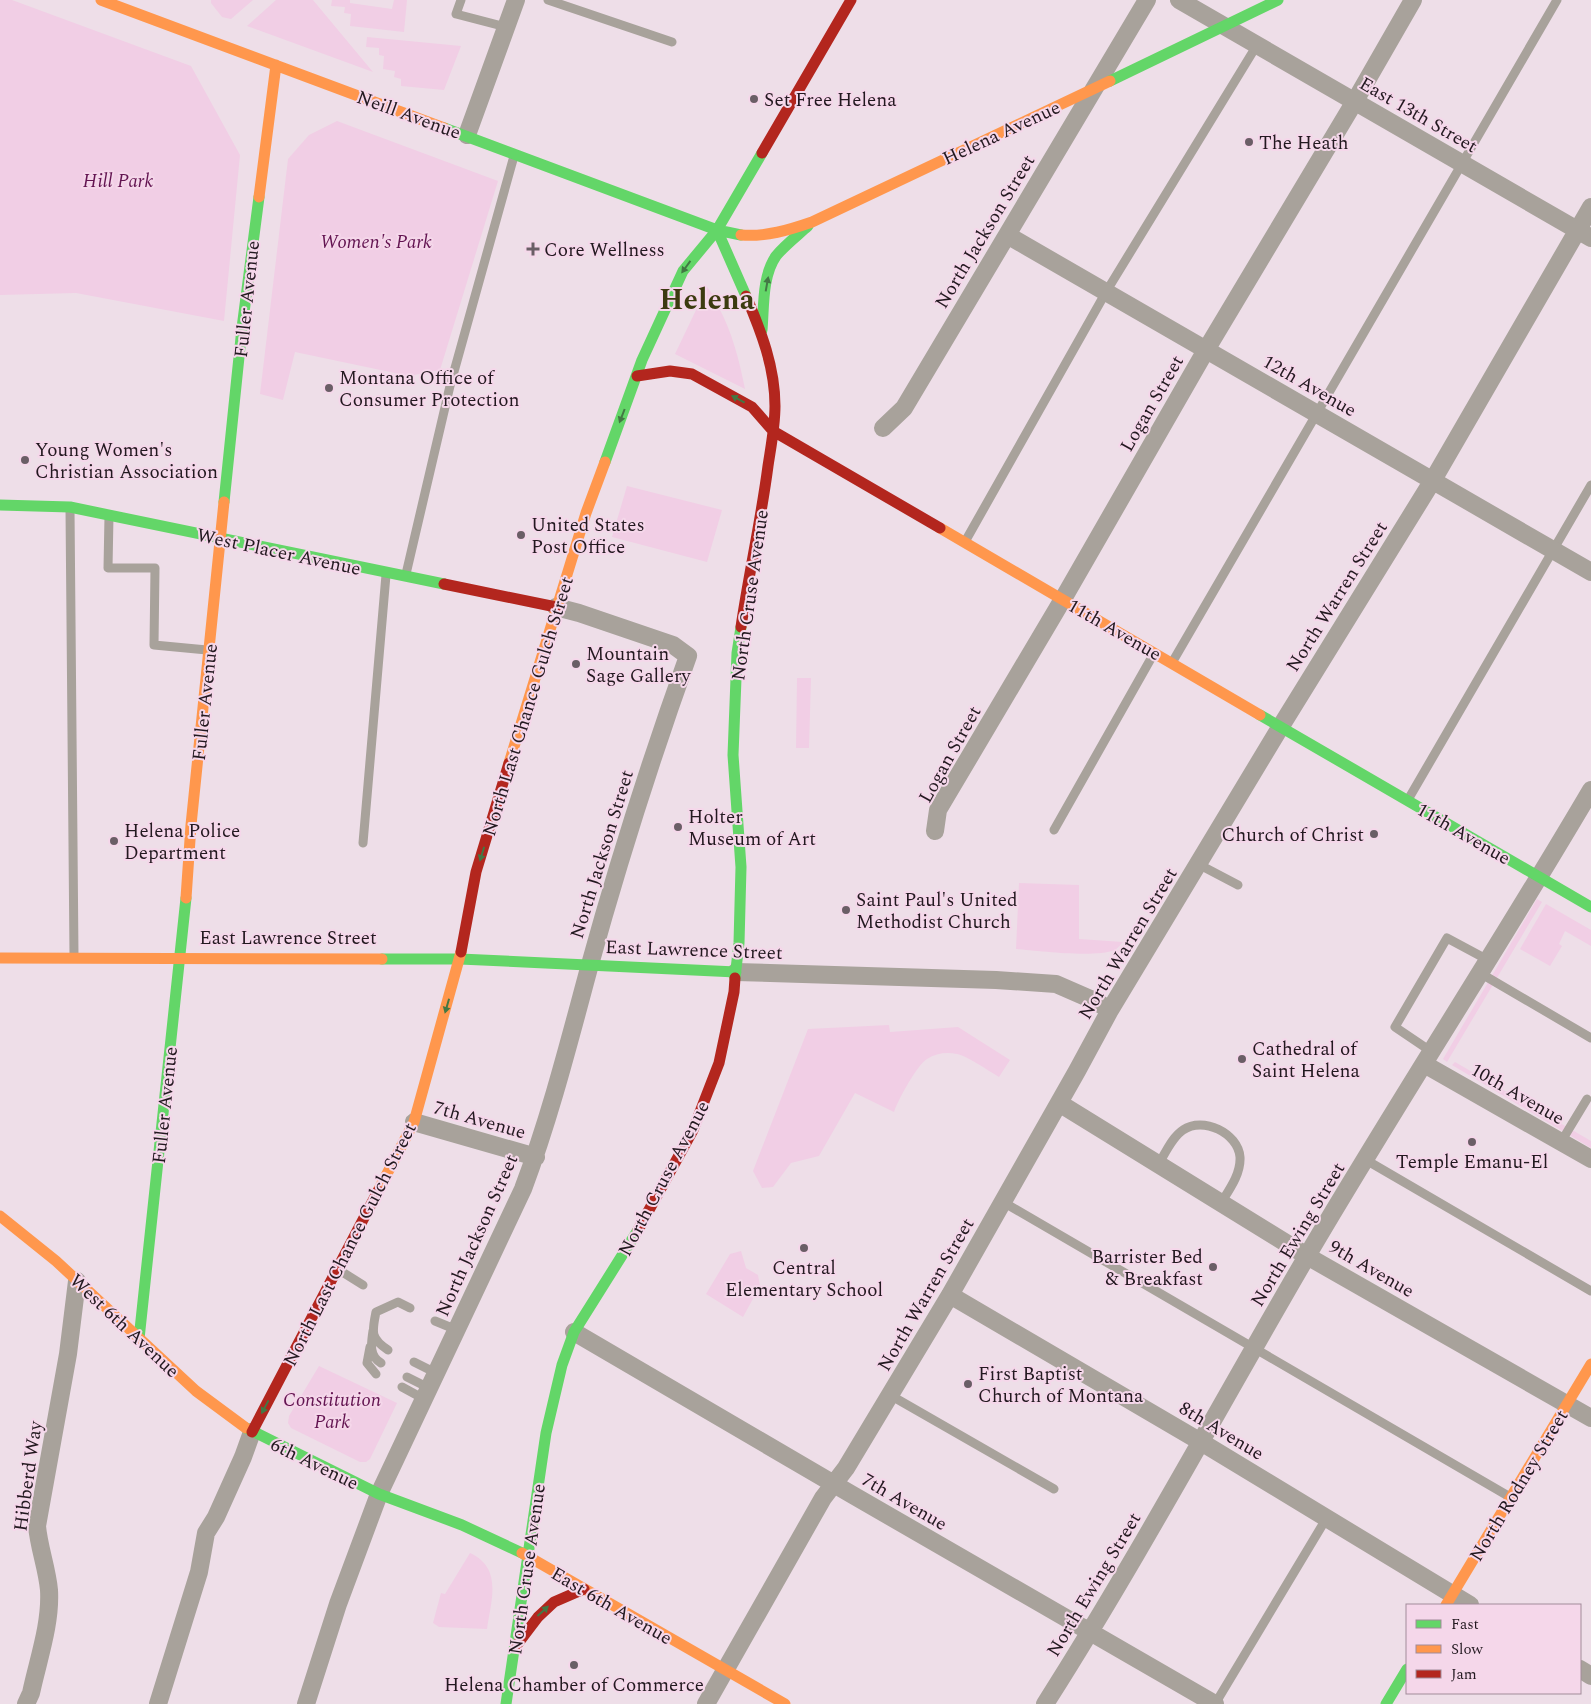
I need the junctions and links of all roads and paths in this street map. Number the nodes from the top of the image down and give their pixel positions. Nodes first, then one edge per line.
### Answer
1 (101, 0) edge
2 (461, 0) edge
3 (516, 0) edge
4 (548, 0) edge
5 (851, 0) edge
6 (1147, 0) edge
7 (1179, 0) edge
8 (1278, 0) edge
9 (1413, 0) edge
10 (1557, 0) edge
11 (506, 27) junction
12 (1225, 27) junction
13 (672, 42) dead end
14 (1257, 45) junction
15 (276, 65) junction
16 (1092, 90) junction
17 (1355, 101) junction
18 (467, 135) junction
19 (515, 153) junction
20 (1463, 163) junction
21 (1591, 207) edge
22 (812, 222) junction
23 (717, 230) junction
24 (1584, 234) edge
25 (1007, 235) junction
26 (1106, 292) junction
27 (762, 332) junction
28 (1206, 350) junction
29 (637, 376) junction
30 (1318, 414) junction
31 (883, 428) dead end
32 (774, 431) junction
33 (1433, 480) junction
34 (1591, 485) edge
35 (0, 505) edge
36 (70, 506) junction
37 (109, 515) junction
38 (222, 540) junction
39 (965, 542) junction
40 (1553, 550) junction
41 (1591, 572) edge
42 (386, 573) junction
43 (406, 576) junction
44 (1063, 599) junction
45 (556, 607) junction
46 (210, 650) junction
47 (1154, 652) junction
48 (1172, 663) junction
49 (1281, 726) junction
50 (1591, 790) edge
51 (1407, 800) junction
52 (1054, 830) dead end
53 (936, 831) dead end
54 (363, 844) dead end
55 (1198, 864) junction
56 (1540, 877) junction
57 (1238, 886) dead end
58 (1591, 907) edge
59 (0, 958) edge
60 (75, 958) junction
61 (180, 958) junction
62 (460, 959) junction
63 (590, 966) junction
64 (1484, 967) junction
65 (736, 972) junction
66 (1110, 1010) junction
67 (1591, 1038) edge
68 (1428, 1058) junction
69 (1587, 1099) dead end
70 (1059, 1104) junction
71 (414, 1122) junction
72 (1561, 1142) junction
73 (536, 1157) junction
74 (1591, 1159) edge
75 (1366, 1160) junction
76 (1158, 1165) junction
77 (1003, 1202) junction
78 (1221, 1204) junction
79 (0, 1216) edge
80 (1307, 1256) junction
81 (338, 1269) junction
82 (77, 1281) junction
83 (362, 1285) dead end
84 (1591, 1291) edge
85 (950, 1295) junction
86 (410, 1308) dead end
87 (436, 1321) dead end
88 (457, 1330) junction
89 (373, 1331) junction
90 (574, 1332) junction
91 (139, 1339) junction
92 (370, 1347) junction
93 (388, 1350) dead end
94 (1254, 1350) junction
95 (414, 1362) dead end
96 (381, 1364) dead end
97 (1591, 1364) edge
98 (376, 1374) dead end
99 (406, 1377) dead end
100 (402, 1387) dead end
101 (430, 1387) junction
102 (890, 1395) junction
103 (1568, 1403) junction
104 (1591, 1418) edge
105 (252, 1432) junction
106 (1201, 1442) junction
107 (834, 1484) junction
108 (1054, 1489) dead end
109 (379, 1494) junction
110 (1511, 1497) junction
111 (1326, 1519) junction
112 (528, 1556) junction
113 (584, 1589) junction
114 (1449, 1600) edge
115 (1466, 1604) edge
116 (1091, 1632) junction
117 (514, 1648) junction
118 (725, 1670) junction
119 (1406, 1671) edge
120 (26, 1704) edge
121 (158, 1704) edge
122 (306, 1704) edge
123 (506, 1704) edge
124 (706, 1704) edge
125 (785, 1704) edge
126 (1045, 1704) edge
127 (1215, 1704) edge
128 (1386, 1704) edge

1 - 15 street, Neill Avenue
2 - 11 lane
3 - 11 street
4 - 13 lane
5 - 23 street, North Last Chance Gulch Street
6 - 16 street, North Jackson Street
7 - 12 street, East 13th Street
8 - 12 street, Helena Avenue
9 - 17 street, Logan Street
10 - 20 lane
11 - 18 street
12 - 14 street, East 13th Street
12 - 16 street, Helena Avenue
14 - 17 street, East 13th Street
14 - 26 lane
15 - 18 street, Neill Avenue
15 - 38 street, Fuller Avenue
16 - 22 street, Helena Avenue
16 - 25 street, North Jackson Street
17 - 20 street, East 13th Street
17 - 28 street, Logan Street
18 - 19 street, Neill Avenue
19 - 23 street, Neill Avenue
19 - 43 lane
20 - 24 street, East 13th Street
20 - 30 lane
21 - 24 street, North Warren Street
22 - 23 street, Helena Avenue
27 -> 22 street
23 - 27 street
23 -> 29 street, North Last Chance Gulch Street
24 - 33 street, North Warren Street
25 - 26 street, 12th Avenue
25 - 31 street, North Jackson Street
26 - 28 street, 12th Avenue
26 - 39 lane
27 - 32 street, North Cruse Avenue
28 - 30 street, 12th Avenue
28 - 44 street, Logan Street
32 -> 29 street, 11th Avenue
29 -> 45 street, North Last Chance Gulch Street
30 - 33 street, 12th Avenue
30 - 48 lane
32 - 39 street, 11th Avenue
32 - 65 street, North Cruse Avenue
33 - 40 street, 12th Avenue
33 - 49 street, North Warren Street
34 - 40 lane
35 - 36 street, West Placer Avenue
36 - 37 street, West Placer Avenue
36 - 60 lane
37 - 38 street, West Placer Avenue
37 - 46 lane
38 - 42 street, West Placer Avenue
38 - 46 street, Fuller Avenue
39 - 44 street, 11th Avenue
40 - 41 street, 12th Avenue
40 - 51 lane
42 - 43 street, West Placer Avenue
42 - 54 lane
43 - 45 street, West Placer Avenue
44 - 47 street, 11th Avenue
44 - 53 street, Logan Street
45 -> 62 street, North Last Chance Gulch Street
45 - 63 street, North Jackson Street
46 - 61 street, Fuller Avenue
47 - 48 street, 11th Avenue
47 - 52 lane
48 - 49 street, 11th Avenue
49 - 51 street, 11th Avenue
49 - 55 street, North Warren Street
50 - 56 street, North Ewing Street
51 - 56 street, 11th Avenue
55 - 57 lane
55 - 66 street, North Warren Street
56 - 58 street, 11th Avenue
56 - 64 street, North Ewing Street
59 - 60 street, East Lawrence Street
60 - 61 street, East Lawrence Street
61 - 62 street, East Lawrence Street
61 - 91 street, Fuller Avenue
62 - 63 street, East Lawrence Street
62 -> 71 street, North Last Chance Gulch Street
63 - 65 street, East Lawrence Street
63 - 73 street, North Jackson Street
64 - 67 lane
64 - 68 street, North Ewing Street
64 - 68 lane
65 - 66 street, East Lawrence Street
65 - 90 street, North Cruse Avenue
66 - 70 street, North Warren Street
68 - 72 street, 10th Avenue
68 - 75 street, North Ewing Street
69 - 72 lane
70 - 76 street, 9th Avenue
70 - 77 street, North Warren Street
71 - 73 street, 7th Avenue
71 - 81 street, North Last Chance Gulch Street
72 - 74 street, 10th Avenue
73 - 88 street, North Jackson Street
75 - 80 street, North Ewing Street
75 - 84 lane
76 - 78 street, 9th Avenue
76 - 78 lane
77 - 85 street, North Warren Street
77 - 94 lane
78 - 80 street, 9th Avenue
79 - 82 street, West 6th Avenue
80 - 94 street, North Ewing Street
80 - 103 street, 9th Avenue
81 - 83 lane
81 -> 105 street, North Last Chance Gulch Street
82 - 91 street, West 6th Avenue
82 - 120 street, Hibberd Way
85 - 102 street, North Warren Street
85 - 106 street, 8th Avenue
86 - 89 lane
87 - 88 lane
88 - 101 street, North Jackson Street
89 - 92 lane
89 - 93 lane
90 - 107 street, 7th Avenue
90 - 112 street, North Cruse Avenue
91 - 105 street, West 6th Avenue
92 - 96 lane
92 - 98 lane
94 - 106 street, North Ewing Street
94 - 110 lane
95 - 101 lane
97 - 103 street, North Rodney Street
99 - 101 lane
100 - 101 lane
101 - 109 street, North Jackson Street
102 - 107 street, North Warren Street
102 - 108 lane
103 - 104 street, 9th Avenue
103 - 110 street, North Rodney Street
105 - 109 street, 6th Avenue
105 - 121 street
106 - 111 street, 8th Avenue
106 - 116 street, North Ewing Street
107 - 116 street, 7th Avenue
107 - 118 street, North Warren Street
109 - 112 street, East 6th Avenue
109 - 122 street, North Jackson Street
110 - 114 street, North Rodney Street
111 - 114 street, 8th Avenue
111 - 127 lane
112 - 113 street, East 6th Avenue
112 - 117 street, North Cruse Avenue
117 -> 113 street
113 - 118 street, East 6th Avenue
114 - 115 street, 8th Avenue
116 - 126 street, North Ewing Street
116 - 127 street, 7th Avenue
117 - 123 street, North Cruse Avenue
118 - 124 street, North Warren Street
118 - 125 street, East 6th Avenue
119 - 128 street

